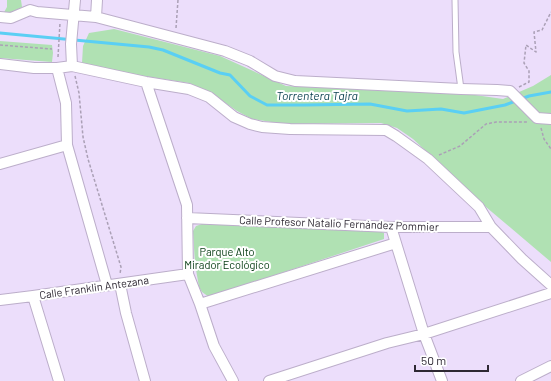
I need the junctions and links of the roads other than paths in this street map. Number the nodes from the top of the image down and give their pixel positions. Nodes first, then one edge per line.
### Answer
1 (27, 0) edge
2 (75, 0) edge
3 (97, 0) edge
4 (455, 0) edge
5 (30, 10) junction
6 (70, 14) junction
7 (0, 17) edge
8 (96, 17) junction
9 (0, 64) edge
10 (72, 66) junction
11 (57, 68) junction
12 (146, 82) junction
13 (461, 89) junction
14 (551, 119) edge
15 (67, 145) junction
16 (0, 164) edge
17 (187, 218) junction
18 (391, 227) junction
19 (491, 227) junction
20 (396, 243) junction
21 (188, 274) junction
22 (120, 284) junction
23 (551, 284) edge
24 (107, 285) junction
25 (551, 293) edge
26 (33, 296) junction
27 (0, 300) edge
28 (200, 304) junction
29 (424, 334) junction
30 (551, 366) edge
31 (273, 380) edge
32 (59, 381) edge
33 (145, 381) edge
34 (233, 381) edge
35 (442, 381) edge
36 (521, 381) edge

1 - 5 street
2 - 6 street
3 - 8 street
4 - 13 lane
5 - 6 street
5 - 7 street
6 - 8 street
6 - 10 street
8 - 13 street
9 - 11 street
10 - 11 street
10 - 12 street
11 - 15 street
12 - 17 street
12 - 19 street
13 - 14 street
15 - 16 street
15 - 24 street
17 - 18 street, Calle Profesor Natalio Fernández Pommier
17 - 21 street
18 - 19 street, Calle Profesor Natalio Fernández Pommier
18 - 20 street
19 - 23 street
20 - 28 street, Calle Profesor Natalio Fernández Pommier
20 - 29 street
21 - 22 street, Calle Franklin Antezana
21 - 28 street
22 - 24 street, Calle Franklin Antezana
22 - 33 street
24 - 26 street, Calle Franklin Antezana
25 - 29 street
26 - 27 street, Calle Franklin Antezana
26 - 32 street
28 - 34 street
29 - 31 street
29 - 35 street
30 - 36 street

